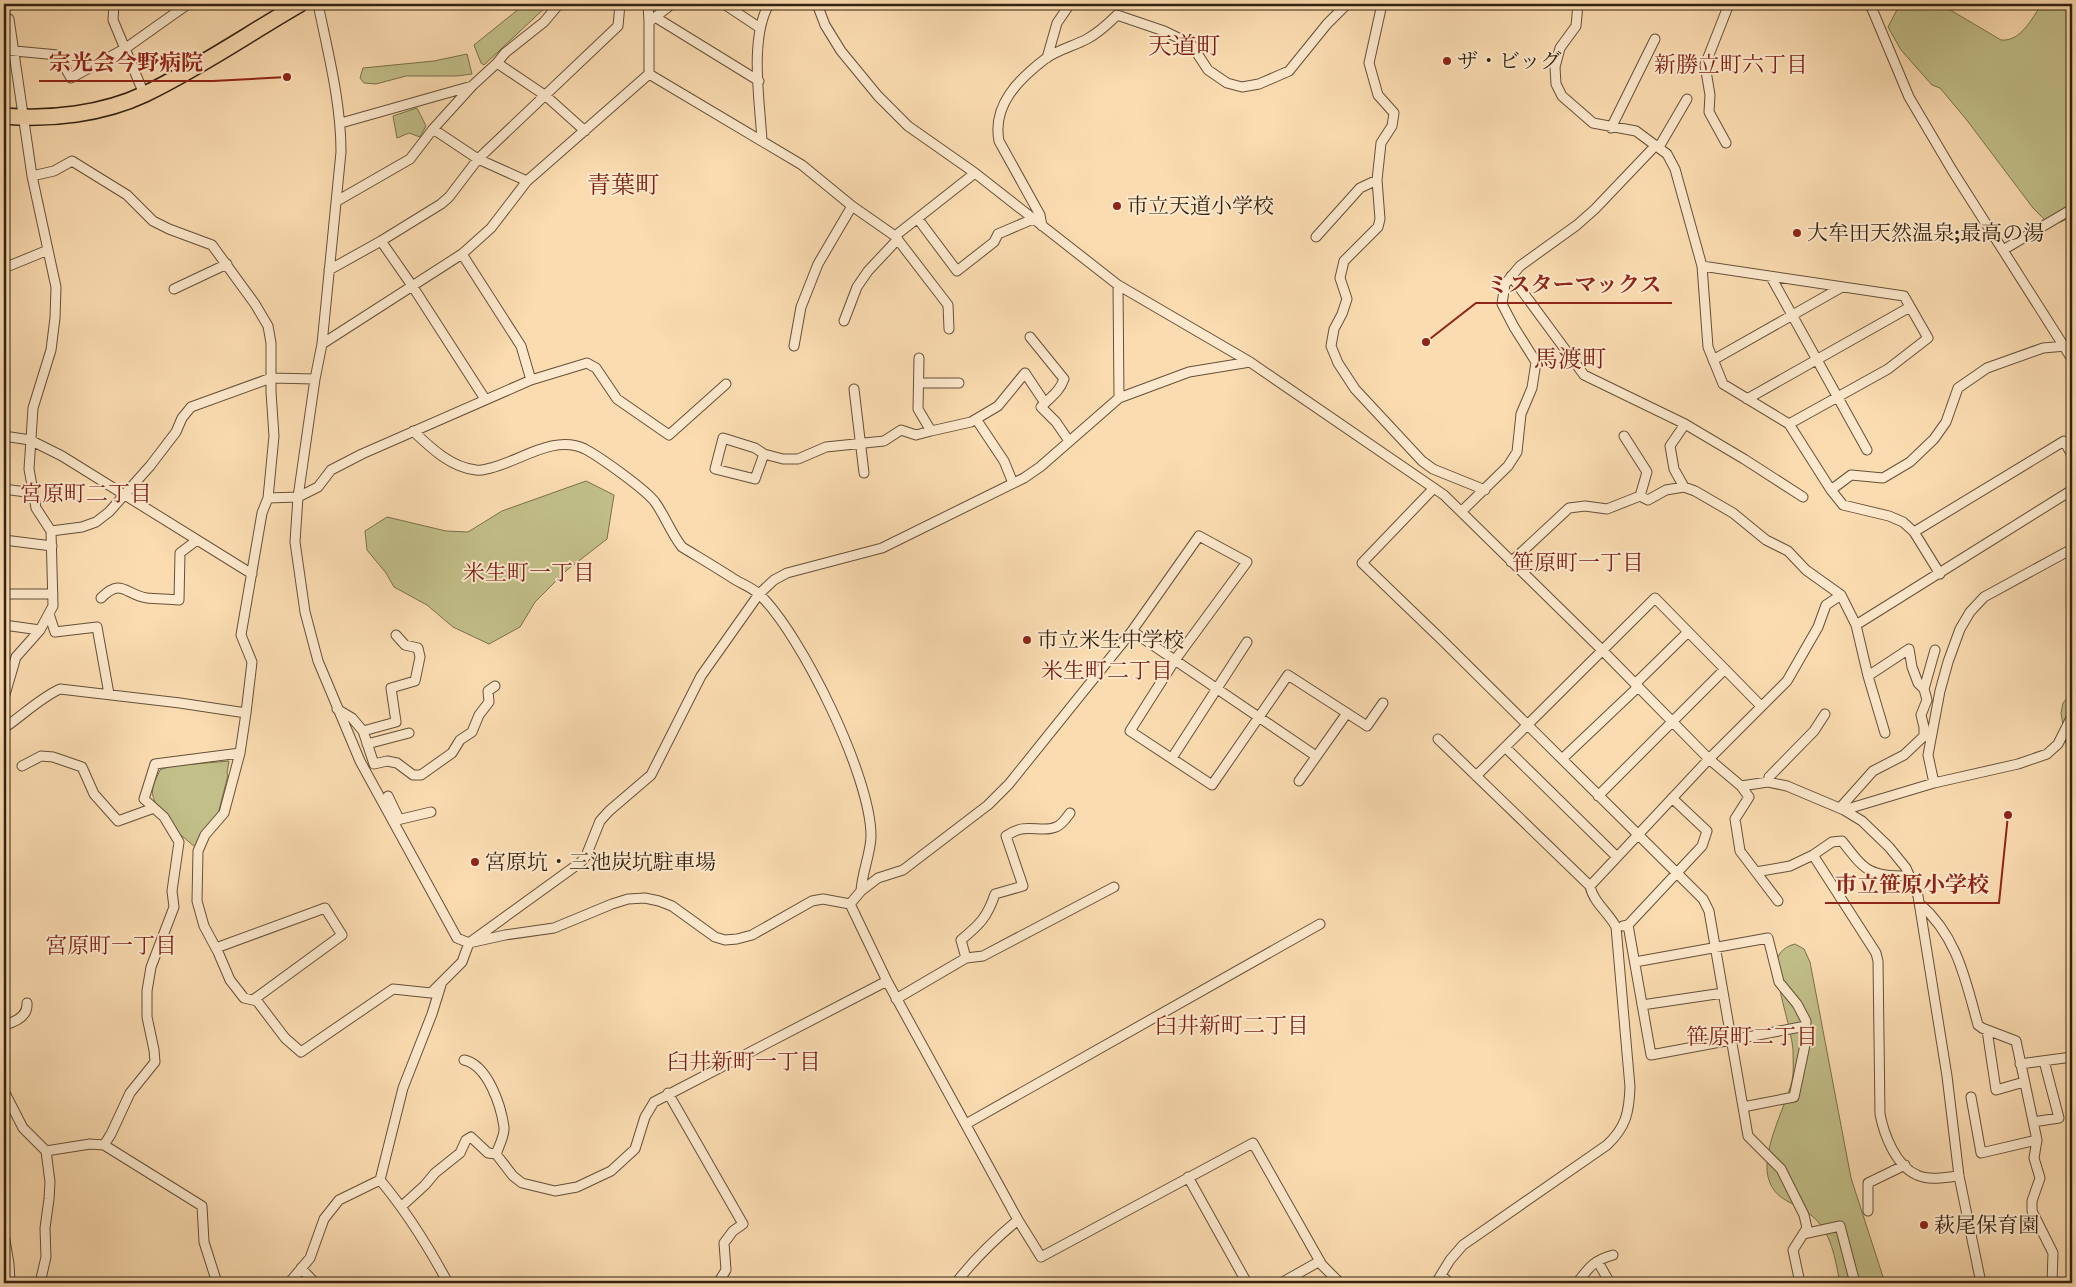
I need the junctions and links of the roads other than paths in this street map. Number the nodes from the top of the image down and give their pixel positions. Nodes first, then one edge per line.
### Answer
1 (114, 4) edge
2 (188, 4) edge
3 (300, 4) edge
4 (318, 4) edge
5 (559, 4) edge
6 (620, 4) edge
7 (648, 4) edge
8 (672, 4) edge
9 (724, 4) edge
10 (769, 4) edge
11 (817, 4) edge
12 (1070, 4) edge
13 (1347, 4) edge
14 (1382, 4) edge
15 (1578, 4) edge
16 (1729, 4) edge
17 (1870, 4) edge
18 (4, 16) edge
19 (652, 20) junction
20 (760, 28) junction
21 (1656, 39) dead end
22 (126, 48) junction
23 (4, 50) edge
24 (14, 51) junction
25 (1046, 58) junction
26 (496, 63) junction
27 (649, 74) junction
28 (759, 82) junction
29 (472, 86) junction
30 (144, 94) junction
31 (546, 96) junction
32 (1687, 99) dead end
33 (4, 116) edge
34 (23, 118) junction
35 (341, 123) junction
36 (433, 128) junction
37 (1611, 128) junction
38 (585, 132) junction
39 (762, 141) junction
40 (1726, 143) dead end
41 (1657, 146) junction
42 (478, 159) junction
43 (975, 172) junction
44 (32, 176) junction
45 (1376, 180) junction
46 (527, 181) junction
47 (337, 201) junction
48 (852, 206) junction
49 (2072, 209) edge
50 (918, 219) junction
51 (1033, 219) junction
52 (1042, 226) junction
53 (1316, 237) dead end
54 (896, 238) junction
55 (381, 241) junction
56 (48, 250) junction
57 (2003, 250) junction
58 (462, 254) junction
59 (227, 264) junction
60 (1702, 266) junction
61 (4, 268) edge
62 (329, 270) junction
63 (1511, 276) junction
64 (1771, 277) junction
65 (1118, 285) junction
66 (413, 287) junction
67 (1842, 287) junction
68 (174, 289) dead end
69 (1910, 307) junction
70 (1793, 316) junction
71 (844, 321) dead end
72 (949, 329) dead end
73 (1030, 337) dead end
74 (322, 344) junction
75 (794, 346) dead end
76 (2066, 346) junction
77 (918, 358) dead end
78 (1816, 359) junction
79 (2072, 359) edge
80 (1713, 360) junction
81 (1250, 362) junction
82 (270, 378) junction
83 (315, 379) junction
84 (531, 380) junction
85 (919, 383) junction
86 (959, 383) dead end
87 (726, 384) dead end
88 (854, 389) dead end
89 (1838, 397) junction
90 (1119, 398) junction
91 (1747, 398) junction
92 (484, 399) junction
93 (1045, 402) junction
94 (976, 419) junction
95 (1685, 424) junction
96 (1789, 424) junction
97 (413, 431) junction
98 (931, 431) junction
99 (4, 436) edge
100 (1624, 436) dead end
101 (30, 440) junction
102 (1069, 441) junction
103 (861, 443) junction
104 (1867, 450) dead end
105 (764, 454) junction
106 (2072, 455) edge
107 (864, 472) dead end
108 (1013, 484) junction
109 (1684, 487) junction
110 (4, 489) edge
111 (1434, 490) junction
112 (1485, 490) junction
113 (1831, 490) junction
114 (2072, 490) edge
115 (33, 493) junction
116 (123, 494) junction
117 (1640, 496) junction
118 (298, 497) junction
119 (1803, 497) dead end
120 (268, 498) junction
121 (1462, 511) junction
122 (51, 531) junction
123 (1914, 532) junction
124 (4, 540) edge
125 (197, 540) junction
126 (52, 546) junction
127 (2072, 549) edge
128 (1511, 562) junction
129 (252, 574) junction
130 (1940, 574) junction
131 (4, 594) edge
132 (53, 594) junction
133 (758, 594) junction
134 (1841, 595) junction
135 (101, 598) dead end
136 (49, 614) junction
137 (4, 625) edge
138 (1856, 625) junction
139 (40, 630) junction
140 (1132, 631) junction
141 (1688, 632) junction
142 (396, 635) dead end
143 (1247, 642) dead end
144 (1602, 650) junction
145 (1935, 650) dead end
146 (1175, 660) junction
147 (1725, 669) junction
148 (1868, 676) junction
149 (1637, 685) junction
150 (495, 686) dead end
151 (1216, 689) junction
152 (1924, 689) junction
153 (109, 694) junction
154 (4, 698) edge
155 (1383, 703) dead end
156 (1762, 706) junction
157 (337, 708) junction
158 (246, 713) junction
159 (1347, 713) junction
160 (1825, 714) dead end
161 (2072, 716) edge
162 (1258, 718) junction
163 (1673, 722) junction
164 (1528, 725) junction
165 (4, 728) edge
166 (363, 731) junction
167 (409, 733) dead end
168 (1885, 733) dead end
169 (1438, 739) dead end
170 (367, 744) junction
171 (1505, 747) junction
172 (240, 753) junction
173 (1316, 756) junction
174 (1172, 758) junction
175 (1562, 759) junction
176 (1709, 760) junction
177 (22, 766) dead end
178 (1476, 776) junction
179 (1299, 781) dead end
180 (1768, 782) junction
181 (1934, 783) junction
182 (1741, 786) junction
183 (388, 796) dead end
184 (1598, 796) junction
185 (1672, 798) junction
186 (154, 808) junction
187 (1842, 809) junction
188 (431, 812) dead end
189 (1070, 813) dead end
190 (396, 820) junction
191 (1637, 835) junction
192 (1813, 855) junction
193 (1617, 857) junction
194 (1676, 872) junction
195 (1756, 872) junction
196 (1910, 876) junction
197 (1590, 886) junction
198 (1114, 888) dead end
199 (861, 891) junction
200 (1778, 901) dead end
201 (1919, 903) junction
202 (850, 904) junction
203 (1320, 924) dead end
204 (1628, 924) junction
205 (1616, 927) junction
206 (469, 943) junction
207 (1715, 947) junction
208 (216, 948) junction
209 (966, 958) junction
210 (1635, 962) junction
211 (887, 981) junction
212 (441, 984) junction
213 (1723, 993) junction
214 (896, 999) junction
215 (253, 1000) junction
216 (27, 1003) dead end
217 (1642, 1005) junction
218 (4, 1025) edge
219 (1806, 1026) junction
220 (1987, 1030) junction
221 (1731, 1041) junction
222 (2072, 1057) edge
223 (464, 1060) dead end
224 (2044, 1061) junction
225 (2020, 1064) junction
226 (2024, 1082) junction
227 (4, 1091) edge
228 (668, 1093) junction
229 (1971, 1097) dead end
230 (1743, 1107) junction
231 (2033, 1122) junction
232 (966, 1124) junction
233 (2037, 1140) junction
234 (104, 1145) junction
235 (46, 1151) junction
236 (496, 1154) junction
237 (1905, 1165) junction
238 (1960, 1176) junction
239 (1188, 1177) junction
240 (380, 1180) junction
241 (402, 1206) junction
242 (1868, 1211) dead end
243 (1018, 1220) junction
244 (4, 1234) edge
245 (1803, 1234) junction
246 (1613, 1255) dead end
247 (1320, 1261) junction
248 (1598, 1262) junction
249 (301, 1268) junction
250 (1439, 1279) edge
251 (10, 1283) edge
252 (40, 1283) edge
253 (217, 1283) edge
254 (289, 1283) edge
255 (315, 1283) edge
256 (448, 1283) edge
257 (718, 1283) edge
258 (956, 1283) edge
259 (1246, 1283) edge
260 (1281, 1283) edge
261 (1340, 1283) edge
262 (1450, 1283) edge
263 (1578, 1283) edge
264 (1610, 1283) edge
265 (1800, 1283) edge
266 (1855, 1283) edge
267 (1981, 1283) edge
268 (2052, 1283) edge

1 - 22 street
2 - 22 street
3 - 30 main road
4 - 35 street
5 - 26 street
6 - 31 street
7 - 19 street
8 - 19 street
9 - 20 street
10 - 20 street
11 - 43 street
12 - 25 street
13 - 25 street
14 - 45 street
15 - 37 street
16 - 40 street
17 - 57 street
18 - 24 street
19 - 27 street
19 - 28 street
20 - 28 street
21 - 37 street
22 - 24 street
22 - 30 street
23 - 24 street
24 - 34 street
25 - 52 street
26 - 29 street
26 - 31 street
27 - 38 street
27 - 39 street
28 - 39 street
29 - 35 street
29 - 36 street
30 - 34 main road
31 - 38 street
31 - 42 street
32 - 41 street
33 - 34 main road
34 - 44 street
35 - 47 street
36 - 42 street
36 - 47 street
37 - 41 street
38 - 46 street
39 - 48 street
41 - 60 street
41 - 63 street
42 - 46 street
42 - 55 street
43 - 50 street
43 - 51 street
44 - 56 street
44 - 59 street
45 - 53 street
45 - 112 street
46 - 58 street
47 - 62 street
48 - 54 street
48 - 75 street
49 - 57 street
50 - 51 street
50 - 54 street
51 - 52 street
52 - 65 street
54 - 71 street
54 - 72 street
55 - 62 street
55 - 66 street
56 - 61 street
56 - 101 street
57 - 76 street
58 - 66 street
58 - 84 street
59 - 68 street
59 - 82 street
60 - 64 street
60 - 80 street
62 - 74 street
63 - 95 street
63 - 112 street
64 - 67 street
64 - 70 street
65 - 81 street
65 - 90 street
66 - 74 street
66 - 92 street
67 - 69 street
67 - 70 street
69 - 78 street
69 - 89 street
70 - 78 street
70 - 80 street
73 - 93 street
74 - 83 street
76 - 79 street
76 - 113 street
77 - 85 street
78 - 89 street
78 - 91 street
80 - 91 street
81 - 90 street
81 - 111 street
82 - 83 street
82 - 116 street
82 - 120 street
83 - 118 street
84 - 87 street
84 - 92 street
85 - 86 street
85 - 98 street
88 - 103 street
89 - 96 street
89 - 104 street
90 - 102 street
91 - 96 street
92 - 97 street
93 - 94 street
93 - 102 street
94 - 98 street
94 - 108 street
95 - 109 street
95 - 119 street
96 - 113 street
97 - 118 street
97 - 133 street
98 - 103 street
99 - 101 street
100 - 117 street
101 - 115 street
101 - 116 street
102 - 108 street
103 - 105 street
103 - 107 street
105 - 105 street
106 - 123 street
108 - 133 street
109 - 117 street
109 - 134 street
110 - 115 street
111 - 121 street
111 - 164 street
112 - 121 street
113 - 123 street
114 - 130 street
115 - 122 street
116 - 122 street
116 - 125 street
117 - 128 street
118 - 120 street
118 - 157 street
120 - 129 street
121 - 128 street
122 - 126 street
123 - 130 street
124 - 126 street
125 - 129 street
125 - 135 street
126 - 132 street
127 - 181 street
128 - 144 street
129 - 158 street
130 - 138 street
131 - 132 street
132 - 136 street
133 - 199 street
133 - 206 street
134 - 138 street
134 - 156 street
136 - 139 street
136 - 153 street
137 - 139 street
138 - 148 street
139 - 154 street
140 - 146 street
140 - 146 street
140 - 199 street
141 - 144 street
141 - 147 street
141 - 149 street
142 - 166 street
143 - 151 street
144 - 149 street
144 - 164 street
145 - 152 street
146 - 151 street
146 - 174 street
147 - 156 street
147 - 163 street
148 - 152 street
148 - 168 street
149 - 163 street
149 - 175 street
150 - 170 street
151 - 162 street
151 - 174 street
152 - 187 street
153 - 158 street
153 - 165 street
155 - 159 street
156 - 176 street
157 - 166 street
157 - 190 street
158 - 172 street
159 - 162 street
159 - 173 street
160 - 180 street
161 - 181 street
162 - 173 street
162 - 174 street
163 - 176 street
163 - 184 street
164 - 171 street
164 - 175 street
166 - 170 street
167 - 170 street
169 - 178 street
171 - 178 street
171 - 193 street
172 - 186 street
172 - 208 street
173 - 179 street
175 - 184 street
176 - 182 street
176 - 185 street
177 - 186 street
178 - 197 street
180 - 182 street
180 - 187 street
181 - 187 street
182 - 195 street
183 - 190 street
184 - 191 street
185 - 191 street
185 - 194 street
186 - 234 street
187 - 196 street
188 - 190 street
189 - 209 street
190 - 206 street
191 - 193 street
191 - 194 street
192 - 195 street
192 - 196 street
192 - 237 street
193 - 197 street
194 - 204 street
194 - 207 street
195 - 200 street
196 - 201 street
197 - 205 street
198 - 209 street
199 - 202 street
201 - 220 street
201 - 238 street
202 - 206 street
202 - 211 street
203 - 232 street
204 - 205 street
204 - 210 street
205 - 250 street
206 - 212 street
207 - 210 street
207 - 213 street
207 - 219 street
208 - 215 street
208 - 215 street
209 - 214 street
210 - 217 street
211 - 214 street
211 - 228 street
212 - 215 street
212 - 240 street
213 - 217 street
213 - 221 street
214 - 232 street
216 - 218 street
217 - 221 street
219 - 221 street
219 - 230 street
220 - 225 street
220 - 226 street
221 - 230 street
222 - 224 street
223 - 236 street
224 - 225 street
224 - 231 street
225 - 226 street
226 - 231 street
227 - 235 street
228 - 236 street
228 - 257 street
229 - 233 street
230 - 245 street
231 - 233 street
232 - 243 street
233 - 268 street
234 - 235 street
234 - 253 street
235 - 252 street
236 - 241 street
237 - 238 street
237 - 242 street
238 - 267 street
239 - 243 street
239 - 247 street
239 - 259 street
240 - 241 street
240 - 249 street
241 - 256 street
243 - 258 street
244 - 251 street
245 - 265 street
245 - 266 street
246 - 248 street
247 - 260 street
247 - 261 street
248 - 263 street
248 - 264 street
249 - 254 street
249 - 255 street
250 - 262 street

